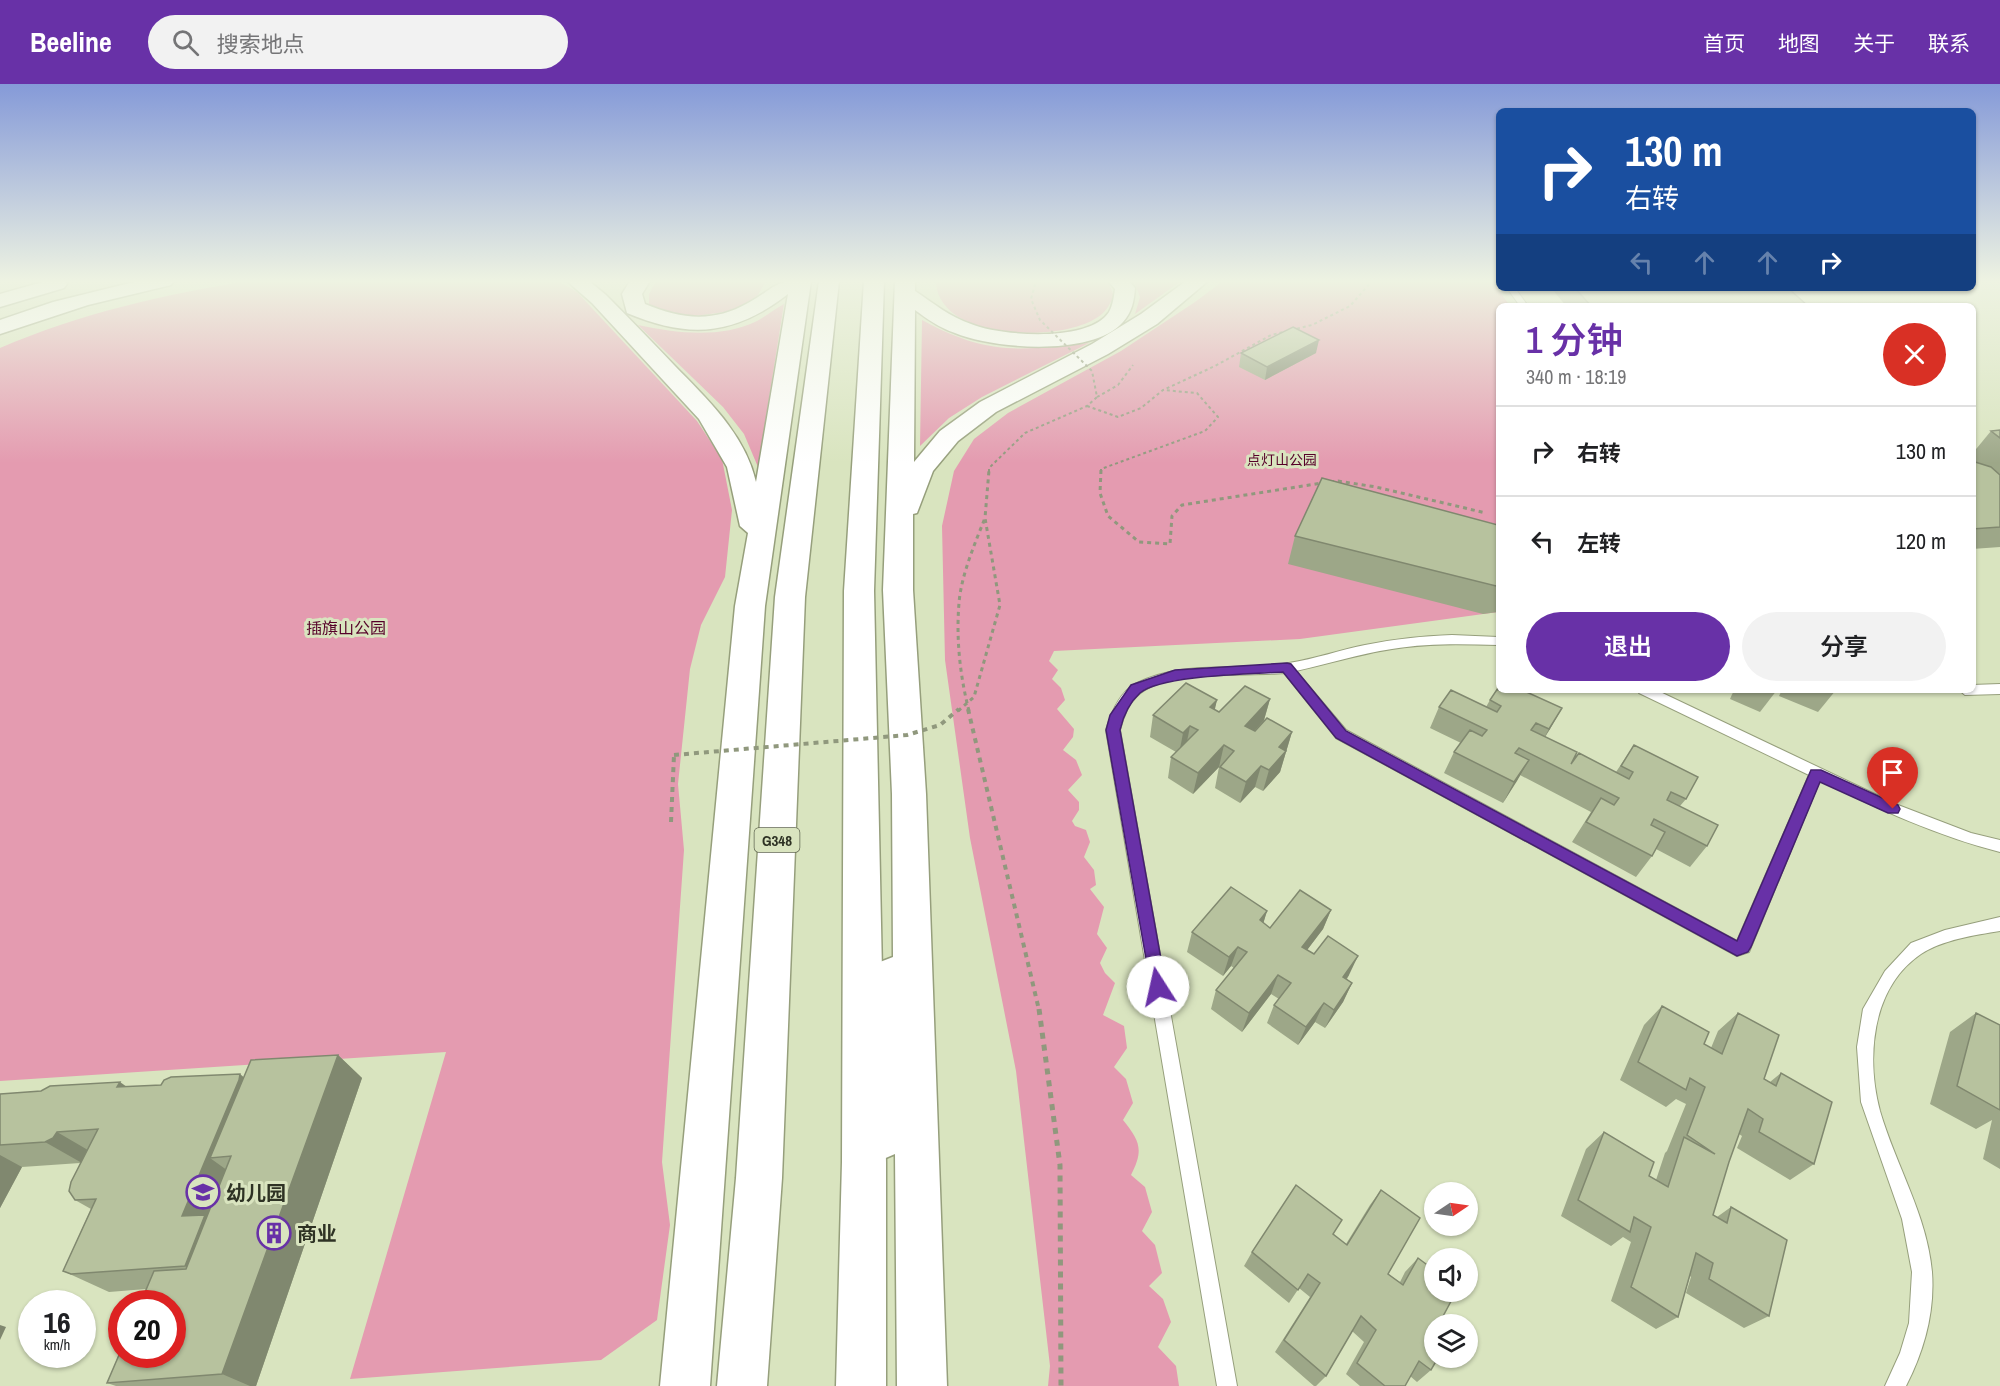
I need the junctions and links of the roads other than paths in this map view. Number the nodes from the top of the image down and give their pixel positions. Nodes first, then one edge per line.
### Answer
1 (640, 342) edge
2 (799, 342) edge
3 (806, 342) edge
4 (884, 342) edge
5 (892, 342) edge
6 (1112, 342) edge
7 (899, 534) junction
8 (758, 552) junction
9 (1496, 641) edge
10 (1287, 668) junction
11 (2000, 689) edge
12 (1976, 690) edge
13 (1650, 693) edge
14 (1816, 774) junction
15 (909, 794) junction
16 (2000, 846) edge
17 (2000, 924) edge
18 (759, 1178) junction
19 (862, 1381) edge
20 (685, 1386) edge
21 (723, 1386) edge
22 (742, 1386) edge
23 (922, 1386) edge
24 (1227, 1386) edge
25 (1895, 1386) edge

1 - 8 main road
2 - 8 main road
3 - 18 main road, G348
4 - 19 main road
5 - 7 main road
6 - 7 main road
7 - 15 main road
8 - 20 main road
9 - 10 lane
10 - 14 lane
10 - 24 lane
11 - 12 lane
13 - 14 lane
14 - 16 lane
15 - 19 main road
15 - 23 main road
17 - 25 lane
18 - 21 main road
18 - 22 main road, G348

